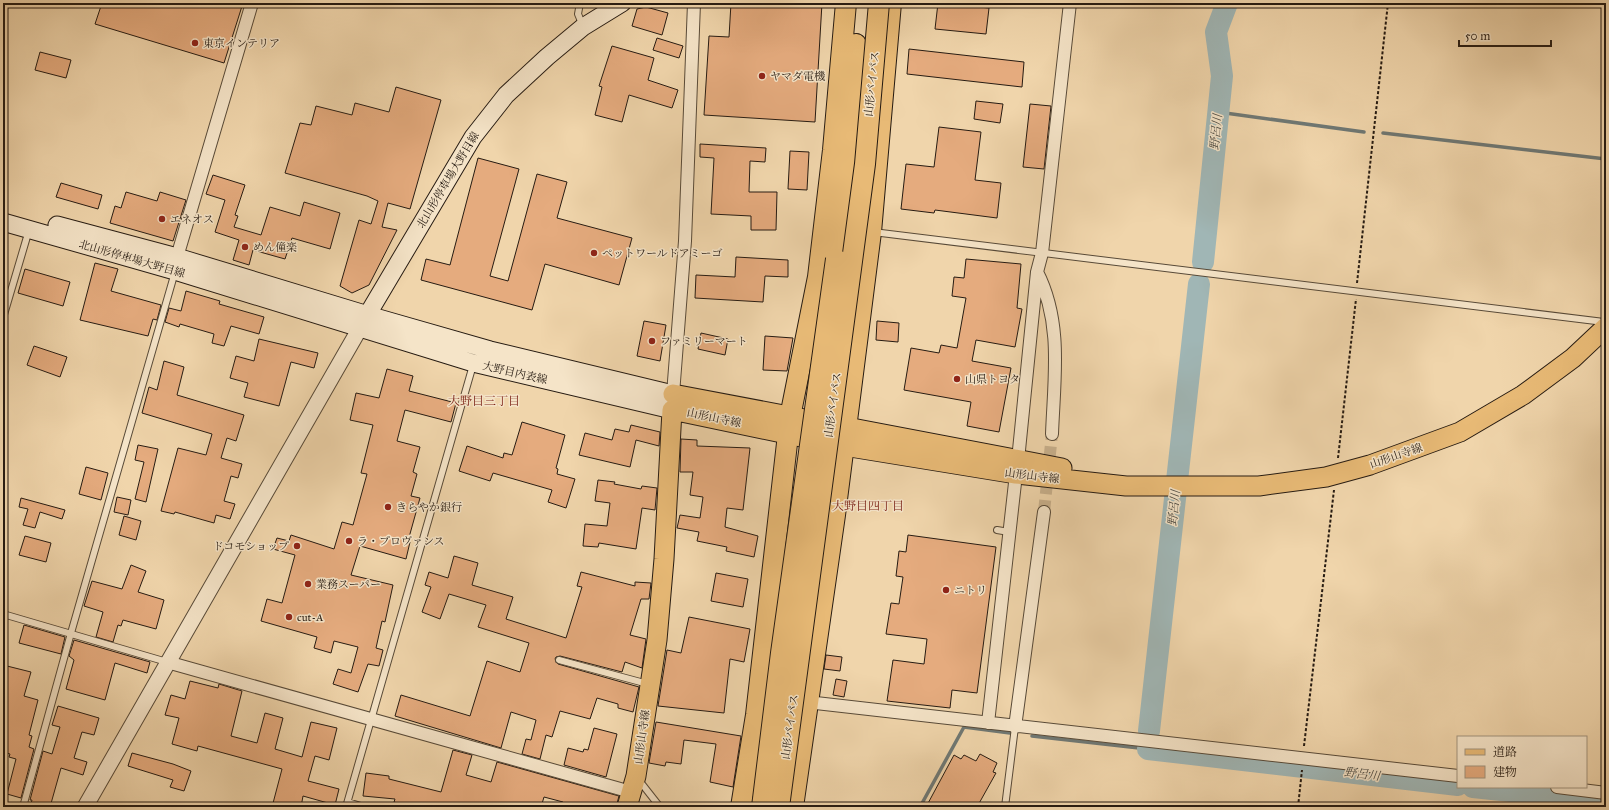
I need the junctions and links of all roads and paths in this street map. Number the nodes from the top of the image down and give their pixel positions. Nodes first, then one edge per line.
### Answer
1 (252, 3) edge
2 (580, 3) edge
3 (622, 3) edge
4 (694, 3) edge
5 (846, 3) edge
6 (858, 3) edge
7 (879, 3) edge
8 (891, 3) edge
9 (1070, 3) edge
10 (1388, 3) edge
11 (583, 27) junction
12 (3, 210) edge
13 (3, 222) edge
14 (29, 228) junction
15 (872, 232) junction
16 (1042, 253) junction
17 (176, 264) junction
18 (1037, 272) junction
19 (1356, 291) junction
20 (3, 318) edge
21 (364, 321) junction
22 (1606, 323) edge
23 (1606, 327) edge
24 (473, 363) junction
25 (672, 402) junction
26 (789, 426) junction
27 (1052, 434) tunnel mouth
28 (846, 437) junction
29 (1017, 467) junction
30 (1336, 474) junction
31 (1044, 512) tunnel mouth
32 (997, 530) dead end
33 (1009, 532) junction
34 (3, 614) edge
35 (70, 633) junction
36 (559, 660) dead end
37 (167, 662) junction
38 (649, 684) junction
39 (807, 702) junction
40 (373, 719) junction
41 (988, 723) junction
42 (1015, 727) junction
43 (1303, 757) junction
44 (1457, 776) edge
45 (1301, 783) dead end
46 (1565, 788) edge
47 (632, 792) edge
48 (1606, 793) edge
49 (347, 805) edge
50 (23, 807) edge
51 (85, 807) edge
52 (364, 807) edge
53 (660, 807) edge
54 (741, 807) edge
55 (762, 807) edge
56 (779, 807) edge
57 (793, 807) edge
58 (1005, 807) edge
59 (1298, 807) edge

1 - 17 street
2 - 11 lane
3 - 11 main road, 北山形停車場大野目線
4 - 25 street
5 - 26 highway
6 - 55 highway, 山形バイパス, bridge
7 - 56 highway, 山形バイパス, bridge
8 - 15 highway
9 - 16 street
10 - 19 path
11 - 21 main road, 北山形停車場大野目線
12 - 17 main road, 北山形停車場大野目線
13 - 14 main road, 北山形停車場大野目線
14 - 17 main road, 北山形停車場大野目線
14 - 20 lane
15 - 16 lane
15 - 28 highway
16 - 18 street
16 - 19 lane
17 - 21 main road, 北山形停車場大野目線
17 - 35 lane
18 - 27 street
18 - 29 street
19 - 22 lane
19 - 30 path
21 - 24 main road, 大野目内表線
21 - 25 main road, 大野目内表線
21 - 37 street
23 - 30 main road, 山形山寺線
24 - 25 main road, 大野目内表線
24 - 40 lane
25 - 26 main road, 山形山寺線
25 - 38 main road, 山形山寺線
26 - 28 main road, 山形山寺線
26 - 54 highway
28 - 29 main road, 山形山寺線
28 - 29 main road, 山形山寺線
28 - 39 highway
29 - 30 main road, 山形山寺線
29 - 33 street
30 - 43 path
31 - 42 street
32 - 33 lane
33 - 41 street
34 - 35 lane
35 - 37 lane
35 - 50 lane
36 - 38 lane
37 - 40 street
37 - 51 street
38 - 47 main road, 山形山寺線
39 - 41 street
39 - 57 highway
40 - 47 street
40 - 49 lane
41 - 42 street
42 - 43 street
42 - 58 lane
43 - 44 street
45 - 59 path
46 - 48 street
47 - 53 lane
49 - 52 lane

